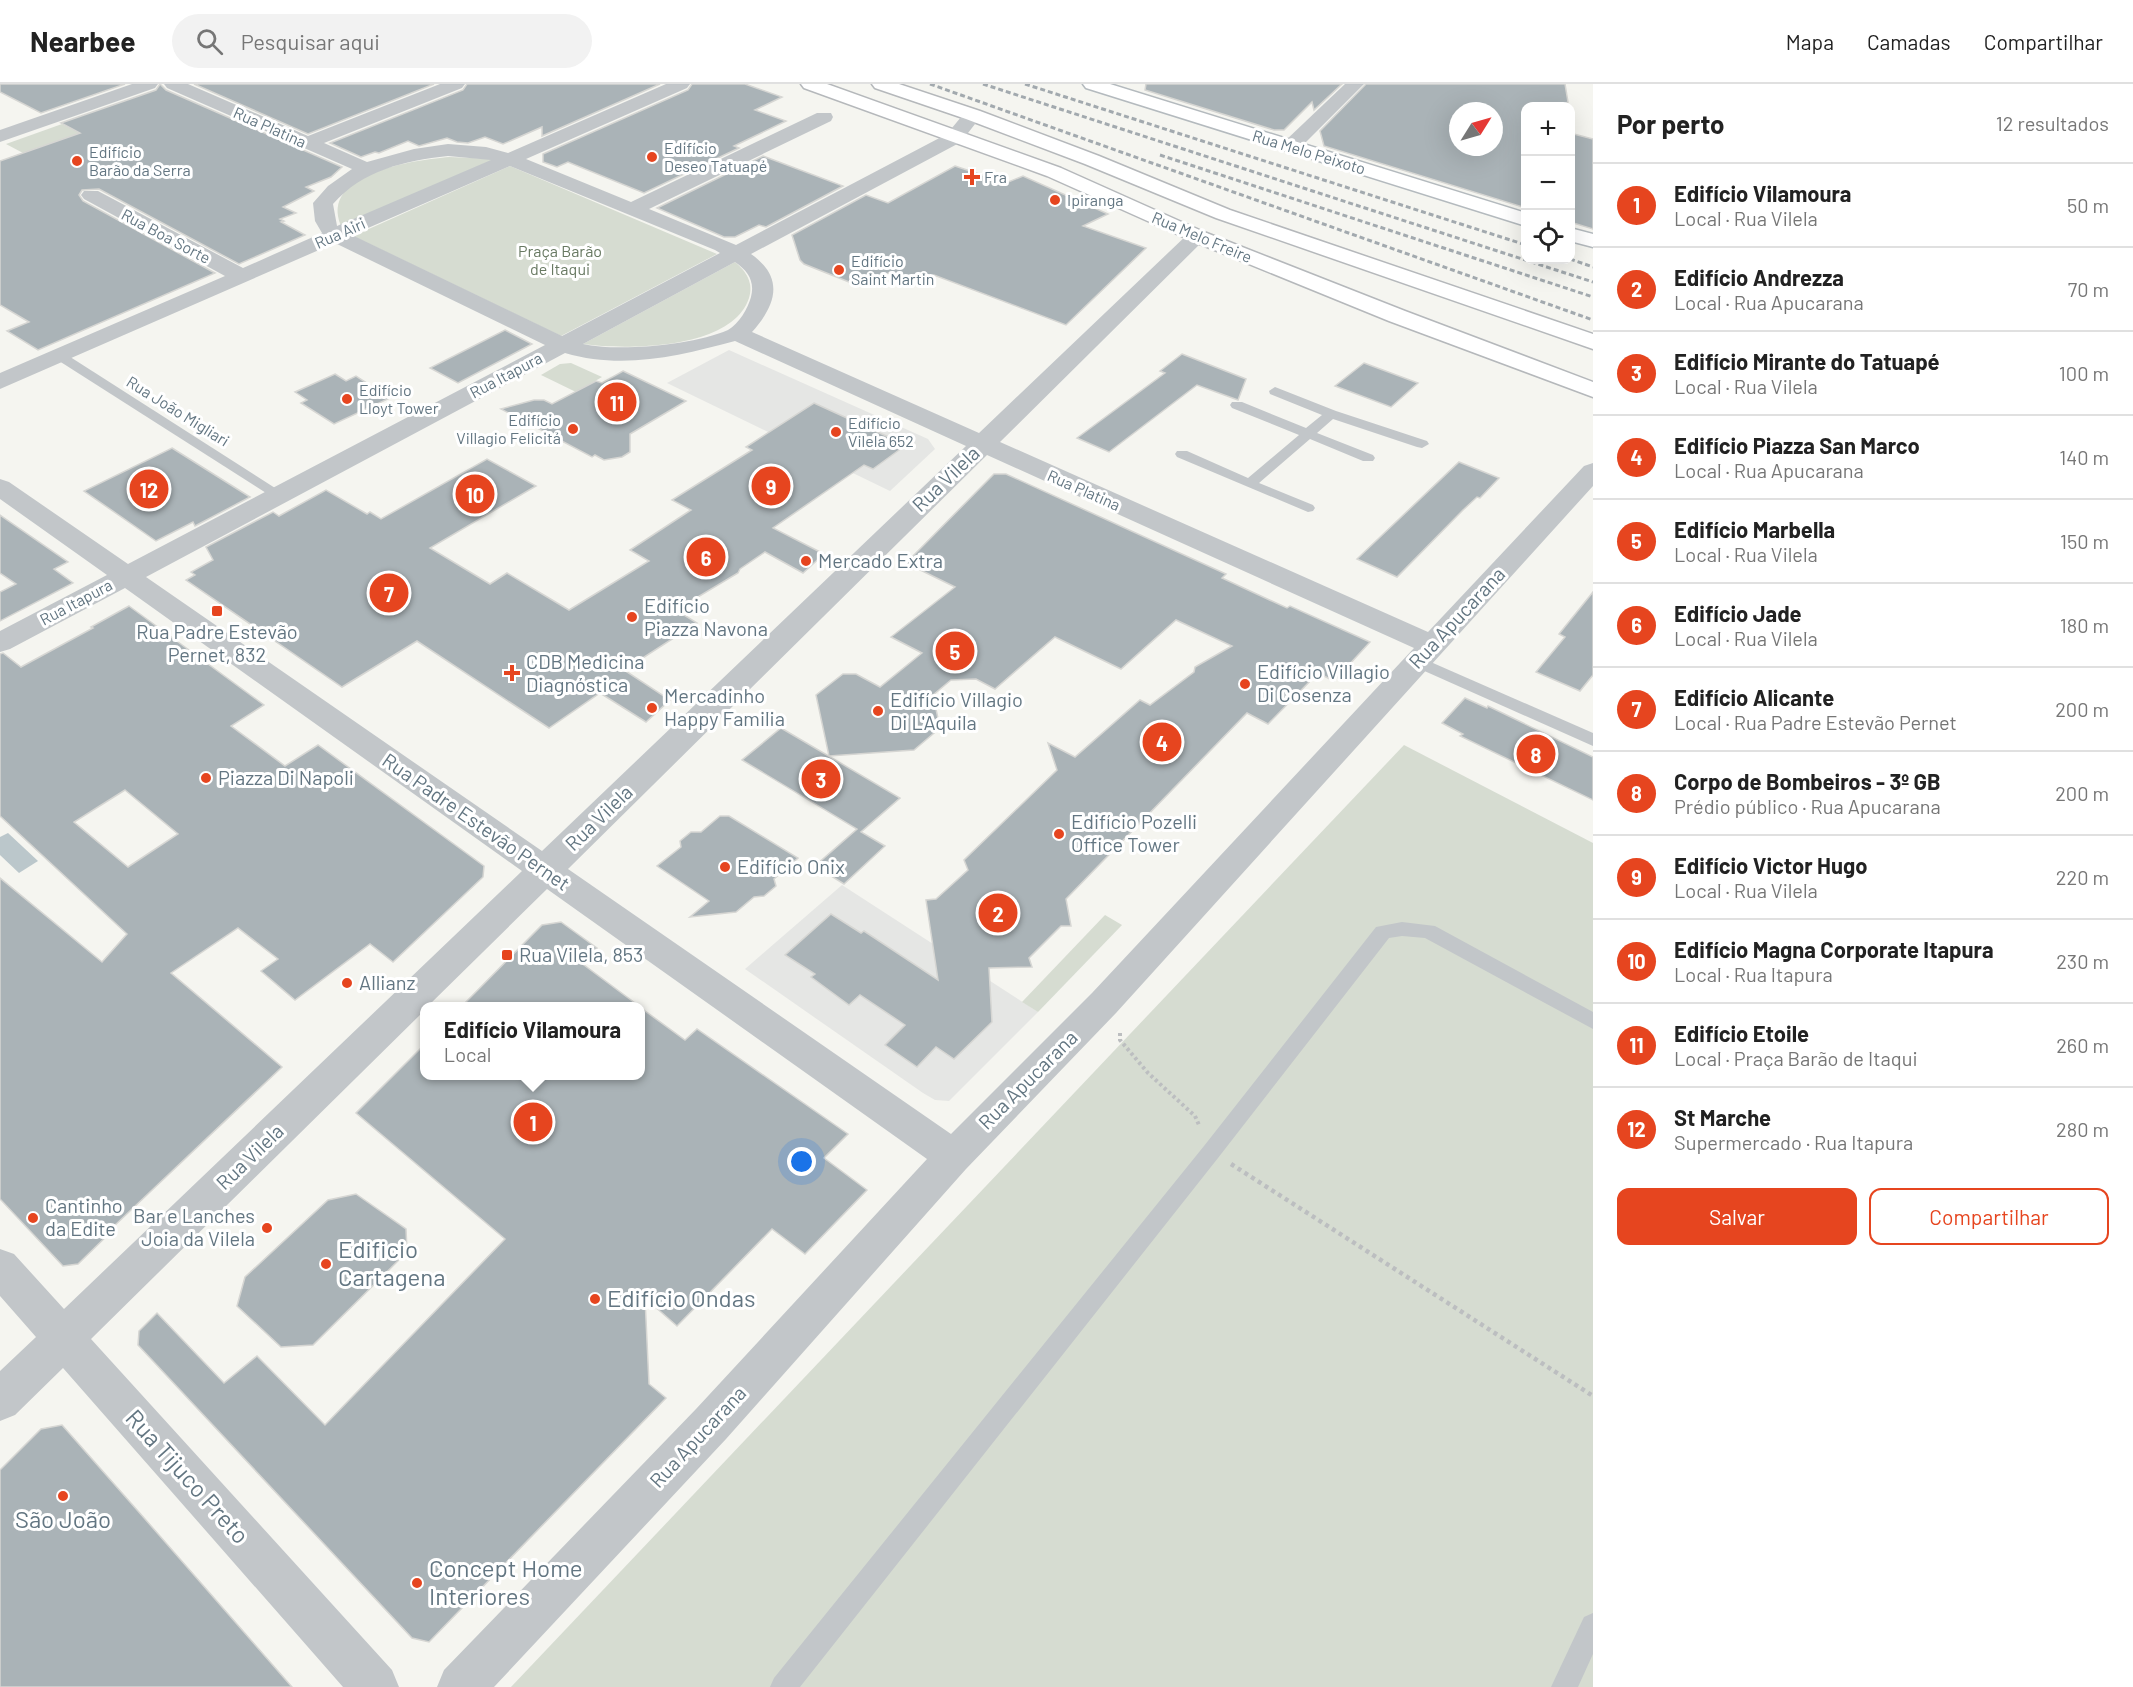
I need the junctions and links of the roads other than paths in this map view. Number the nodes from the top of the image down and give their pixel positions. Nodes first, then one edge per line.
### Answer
1 (149, 84) edge
2 (173, 84) edge
3 (456, 84) edge
4 (681, 84) edge
5 (810, 84) edge
6 (881, 84) edge
7 (1092, 84) edge
8 (1355, 84) edge
9 (973, 115) junction
10 (824, 117) dead end
11 (0, 136) edge
12 (956, 136) junction
13 (309, 143) junction
14 (1291, 147) junction
15 (509, 159) junction
16 (367, 169) junction
17 (90, 195) dead end
18 (632, 209) junction
19 (1521, 218) edge
20 (335, 235) junction
21 (1197, 236) junction
22 (1575, 236) edge
23 (1593, 241) edge
24 (736, 254) junction
25 (242, 276) junction
26 (1397, 316) junction
27 (737, 334) junction
28 (1593, 342) edge
29 (562, 345) junction
30 (60, 356) junction
31 (0, 382) edge
32 (1593, 390) edge
33 (1275, 391) dead end
34 (1544, 395) dead end
35 (1237, 405) dead end
36 (1331, 414) junction
37 (1305, 434) junction
38 (982, 443) junction
39 (1422, 444) dead end
40 (1182, 454) dead end
41 (1368, 458) dead end
42 (1593, 471) edge
43 (1250, 484) junction
44 (0, 488) edge
45 (279, 495) junction
46 (1308, 507) dead end
47 (126, 576) junction
48 (0, 643) edge
49 (1424, 653) junction
50 (1593, 740) edge
51 (545, 870) junction
52 (1593, 1021) edge
53 (953, 1156) junction
54 (0, 1267) edge
55 (64, 1339) junction
56 (0, 1400) edge
57 (1593, 1626) edge
58 (375, 1687) edge
59 (461, 1687) edge
60 (783, 1687) edge
61 (1564, 1687) edge

1 - 11 street
2 - 13 street, Rua Platina
3 - 13 street
4 - 15 street, Rua Airi
5 - 12 main road, Rua Melo Freire
6 - 9 main road, Rua Melo Freire
7 - 14 main road, Rua Melo Peixoto
8 - 14 street
9 - 12 street, Rua Itapura
9 - 28 main road, Rua Melo Freire
10 - 18 street
12 - 21 main road, Rua Melo Freire
12 - 24 street, Rua Itapura
13 - 16 street, Rua Platina
14 - 19 main road, Rua Melo Peixoto
15 - 16 street
15 - 18 street
15 - 20 street, Rua Airi
16 - 20 street
17 - 25 street, Rua Boa Sorte
18 - 24 street
20 - 25 street, Rua Airi
20 - 29 street
21 - 26 main road, Rua Melo Freire
21 - 38 street, Rua Vilela
22 - 23 main road
24 - 27 street
24 - 29 street, Rua Itapura
25 - 30 street, Rua Airi
26 - 32 main road, Rua Melo Freire
26 - 34 main road
27 - 29 street
27 - 38 street, Rua Platina
29 - 45 street, Rua Itapura
30 - 31 street, Rua Airi
30 - 45 lane, Rua João Migliari
33 - 36 lane
35 - 37 lane
36 - 37 lane
36 - 39 lane
37 - 41 lane
37 - 43 lane
38 - 49 street, Rua Platina
38 - 51 street, Rua Vilela
40 - 43 lane
42 - 49 street, Rua Apucarana
43 - 46 lane
44 - 47 street, Rua Padre Estevão Pernet
45 - 47 street, Rua Itapura
47 - 48 street, Rua Itapura
47 - 51 street, Rua Padre Estevão Pernet
49 - 50 lane
49 - 53 street, Rua Apucarana
51 - 53 street, Rua Padre Estevão Pernet
51 - 55 street, Rua Vilela
52 - 60 lane
53 - 59 street, Rua Apucarana
54 - 55 street, Rua Tijuco Preto
55 - 56 street, Rua Vilela
55 - 58 street, Rua Tijuco Preto
57 - 61 lane

